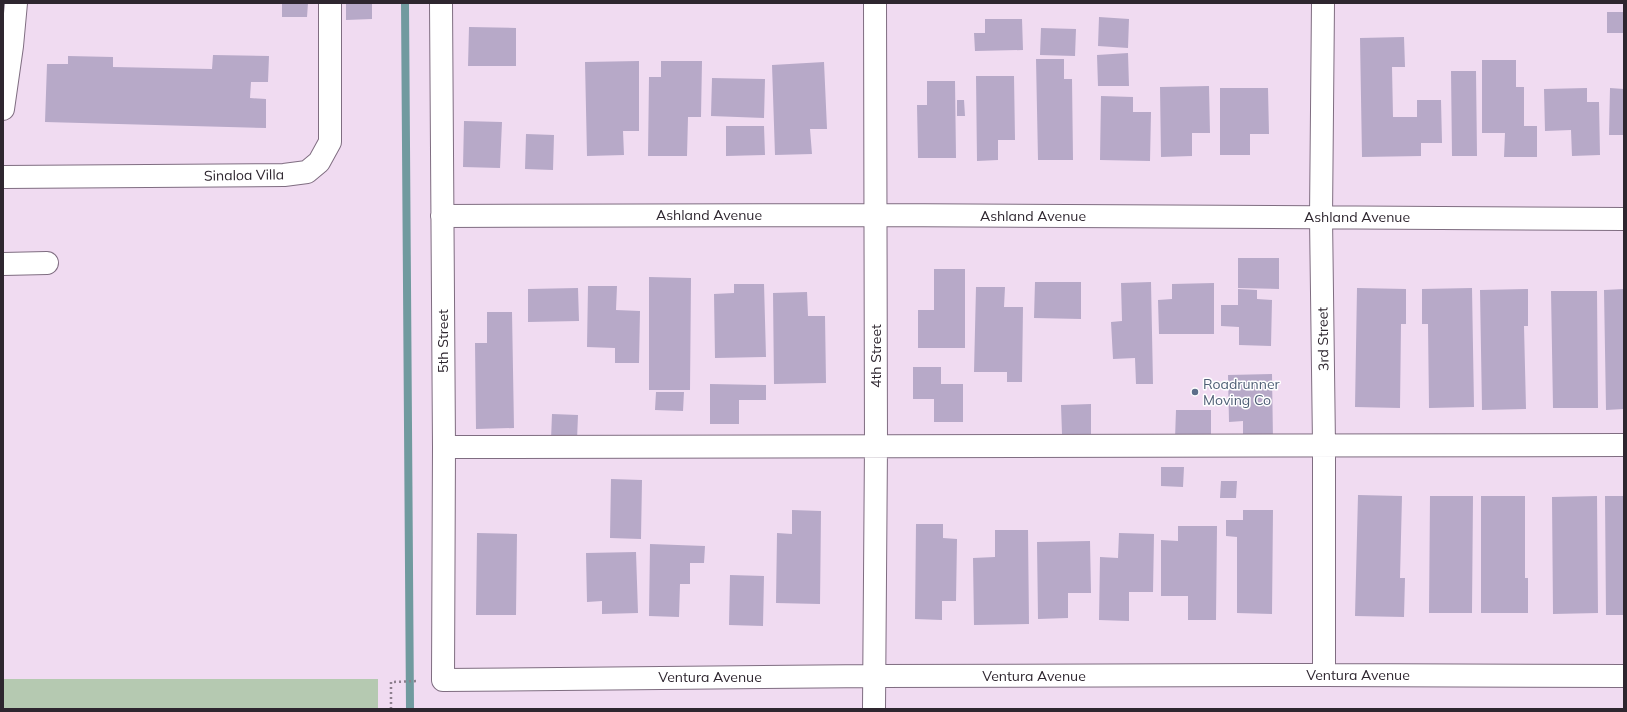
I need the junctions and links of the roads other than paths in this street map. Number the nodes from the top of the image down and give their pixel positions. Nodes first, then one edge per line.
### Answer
1 (16, 3) edge
2 (330, 3) edge
3 (442, 3) edge
4 (876, 3) edge
5 (1323, 3) edge
6 (3, 109) edge
7 (3, 177) edge
8 (876, 215) junction
9 (442, 216) junction
10 (1321, 217) junction
11 (1624, 219) edge
12 (47, 263) dead end
13 (3, 264) edge
14 (876, 445) junction
15 (1324, 445) junction
16 (1624, 445) edge
17 (444, 447) junction
18 (1324, 675) junction
19 (874, 676) junction
20 (1624, 676) edge
21 (443, 680) joint
22 (874, 709) edge

1 - 6 street
2 - 7 street, Sinaloa Villa
3 - 9 street, 5th Street
4 - 8 street, 4th Street
5 - 10 street, 3rd Street
8 - 9 street, Ashland Avenue
8 - 10 street, Ashland Avenue
8 - 14 street, 4th Street
9 - 17 street, 5th Street
10 - 11 street, Ashland Avenue
10 - 15 street, 3rd Street
12 - 13 street
14 - 15 street
14 - 17 street
14 - 19 street, 4th Street
15 - 16 street
15 - 18 street, 3rd Street
17 - 21 street, 5th Street
18 - 19 street, Ventura Avenue
18 - 20 street, Ventura Avenue
19 - 21 street, Ventura Avenue
19 - 22 street, 4th Street

